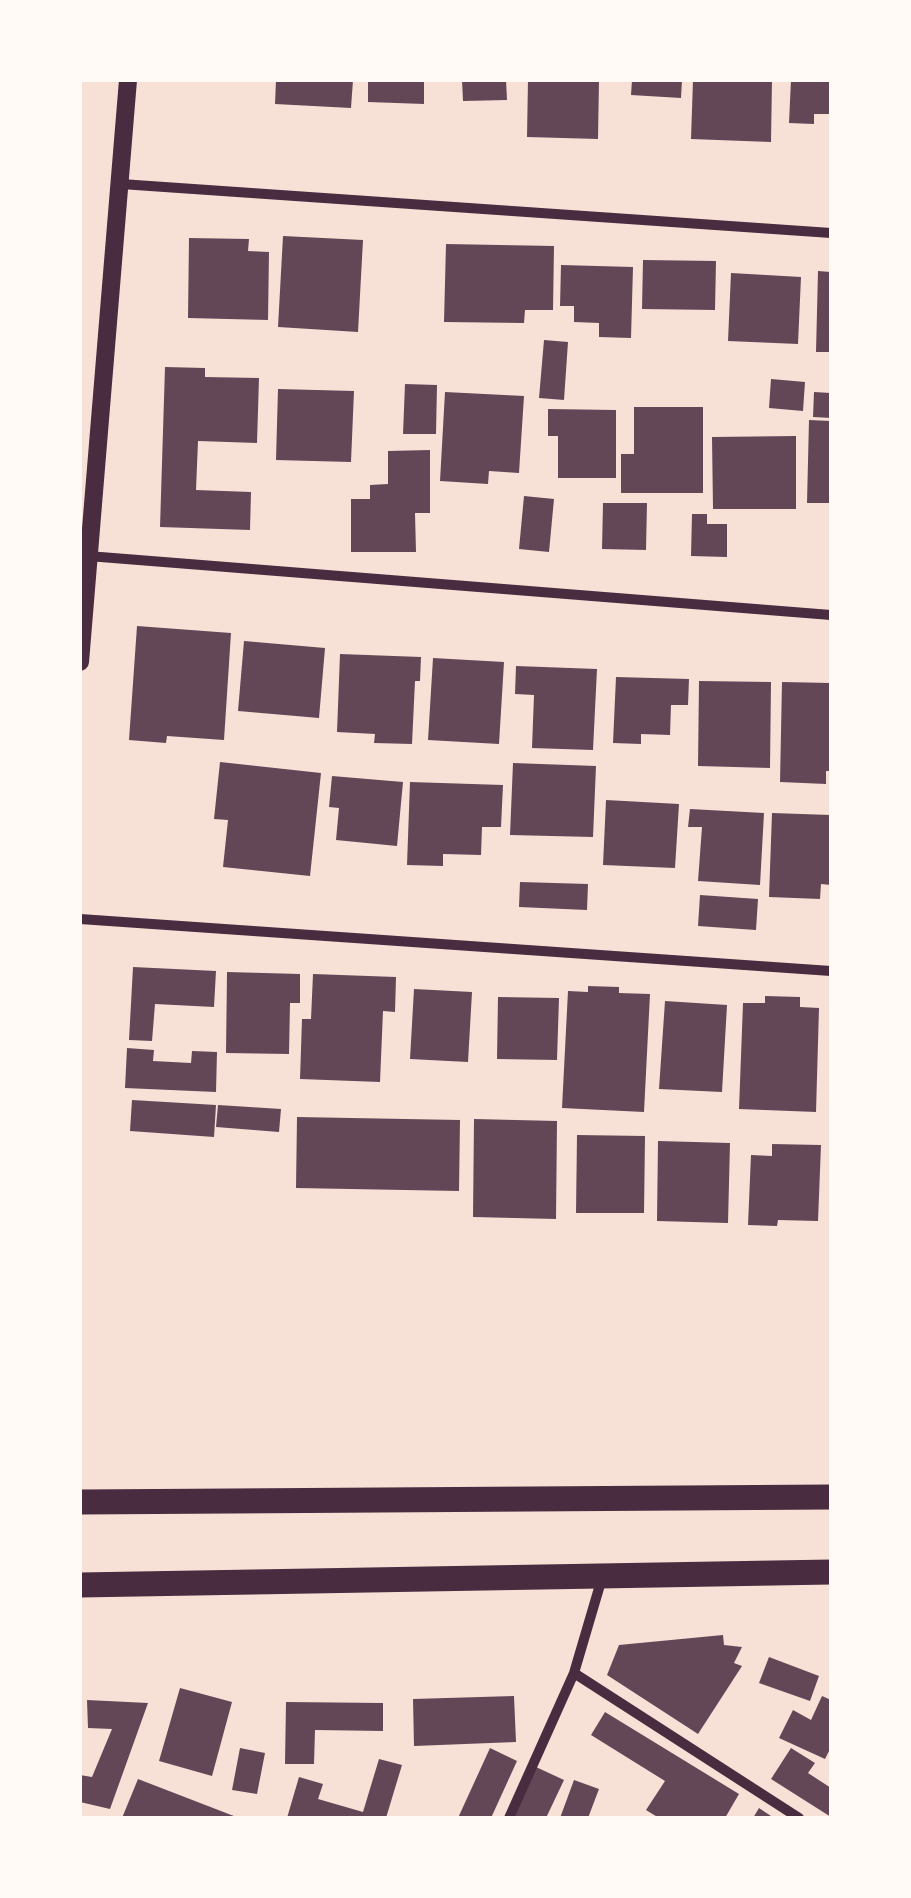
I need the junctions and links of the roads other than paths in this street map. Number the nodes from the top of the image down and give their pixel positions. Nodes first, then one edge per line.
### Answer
1 (128, 80) edge
2 (121, 184) junction
3 (831, 233) edge
4 (88, 556) junction
5 (831, 614) edge
6 (80, 662) edge
7 (80, 920) edge
8 (831, 971) edge
9 (831, 1496) edge
10 (80, 1502) edge
11 (831, 1572) edge
12 (602, 1577) junction
13 (80, 1586) edge
14 (574, 1673) junction
15 (510, 1818) edge
16 (799, 1818) edge

1 - 2 street
2 - 3 street
2 - 4 street
4 - 5 street
4 - 6 street
7 - 8 street
9 - 10 main road
11 - 12 main road
12 - 13 main road
12 - 14 street
14 - 15 street
14 - 16 street

